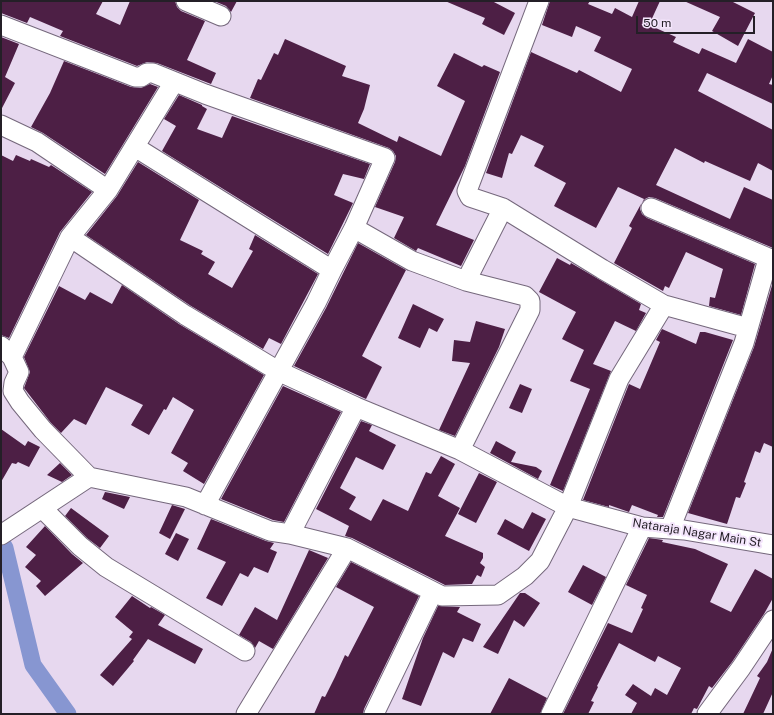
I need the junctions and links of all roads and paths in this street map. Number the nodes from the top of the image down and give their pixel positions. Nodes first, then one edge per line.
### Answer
1 (186, 1) edge
2 (539, 1) edge
3 (221, 16) dead end
4 (1, 26) edge
5 (174, 82) junction
6 (1, 125) edge
7 (135, 146) junction
8 (108, 190) junction
9 (503, 208) junction
10 (651, 208) dead end
11 (354, 228) junction
12 (70, 237) junction
13 (770, 259) edge
14 (332, 270) junction
15 (466, 281) junction
16 (664, 305) junction
17 (748, 328) junction
18 (6, 352) edge
19 (278, 371) junction
20 (356, 407) junction
21 (460, 450) junction
22 (89, 477) junction
23 (205, 505) junction
24 (568, 507) junction
25 (42, 508) junction
26 (642, 527) junction
27 (670, 529) junction
28 (5, 532) edge
29 (290, 534) junction
30 (773, 545) edge
31 (347, 548) junction
32 (433, 592) junction
33 (773, 620) edge
34 (245, 651) dead end
35 (246, 714) edge
36 (374, 714) edge
37 (551, 714) edge
38 (707, 714) edge

1 - 3 street
2 - 9 street
4 - 5 street
5 - 7 street
5 - 11 street
6 - 8 street
7 - 8 street
7 - 14 street
8 - 12 street
9 - 15 street
9 - 16 street
10 - 13 street
11 - 14 street
11 - 15 street
12 - 18 street
12 - 19 street, Nataraja Nagar Main St
13 - 17 street
14 - 19 street
15 - 21 street
16 - 17 street
16 - 24 street
17 - 27 street
18 - 22 street
19 - 20 street, Nataraja Nagar Main St
19 - 23 street
20 - 21 street, Nataraja Nagar Main St
20 - 29 street
21 - 24 street, Nataraja Nagar Main St
22 - 23 street
22 - 25 street
23 - 29 street
24 - 26 street, Nataraja Nagar Main St
24 - 32 street
25 - 28 street
25 - 34 street
26 - 27 street, Nataraja Nagar Main St
26 - 37 street
27 - 30 street, Nataraja Nagar Main St
29 - 31 street
31 - 32 street
31 - 35 street
32 - 36 street
33 - 38 street

